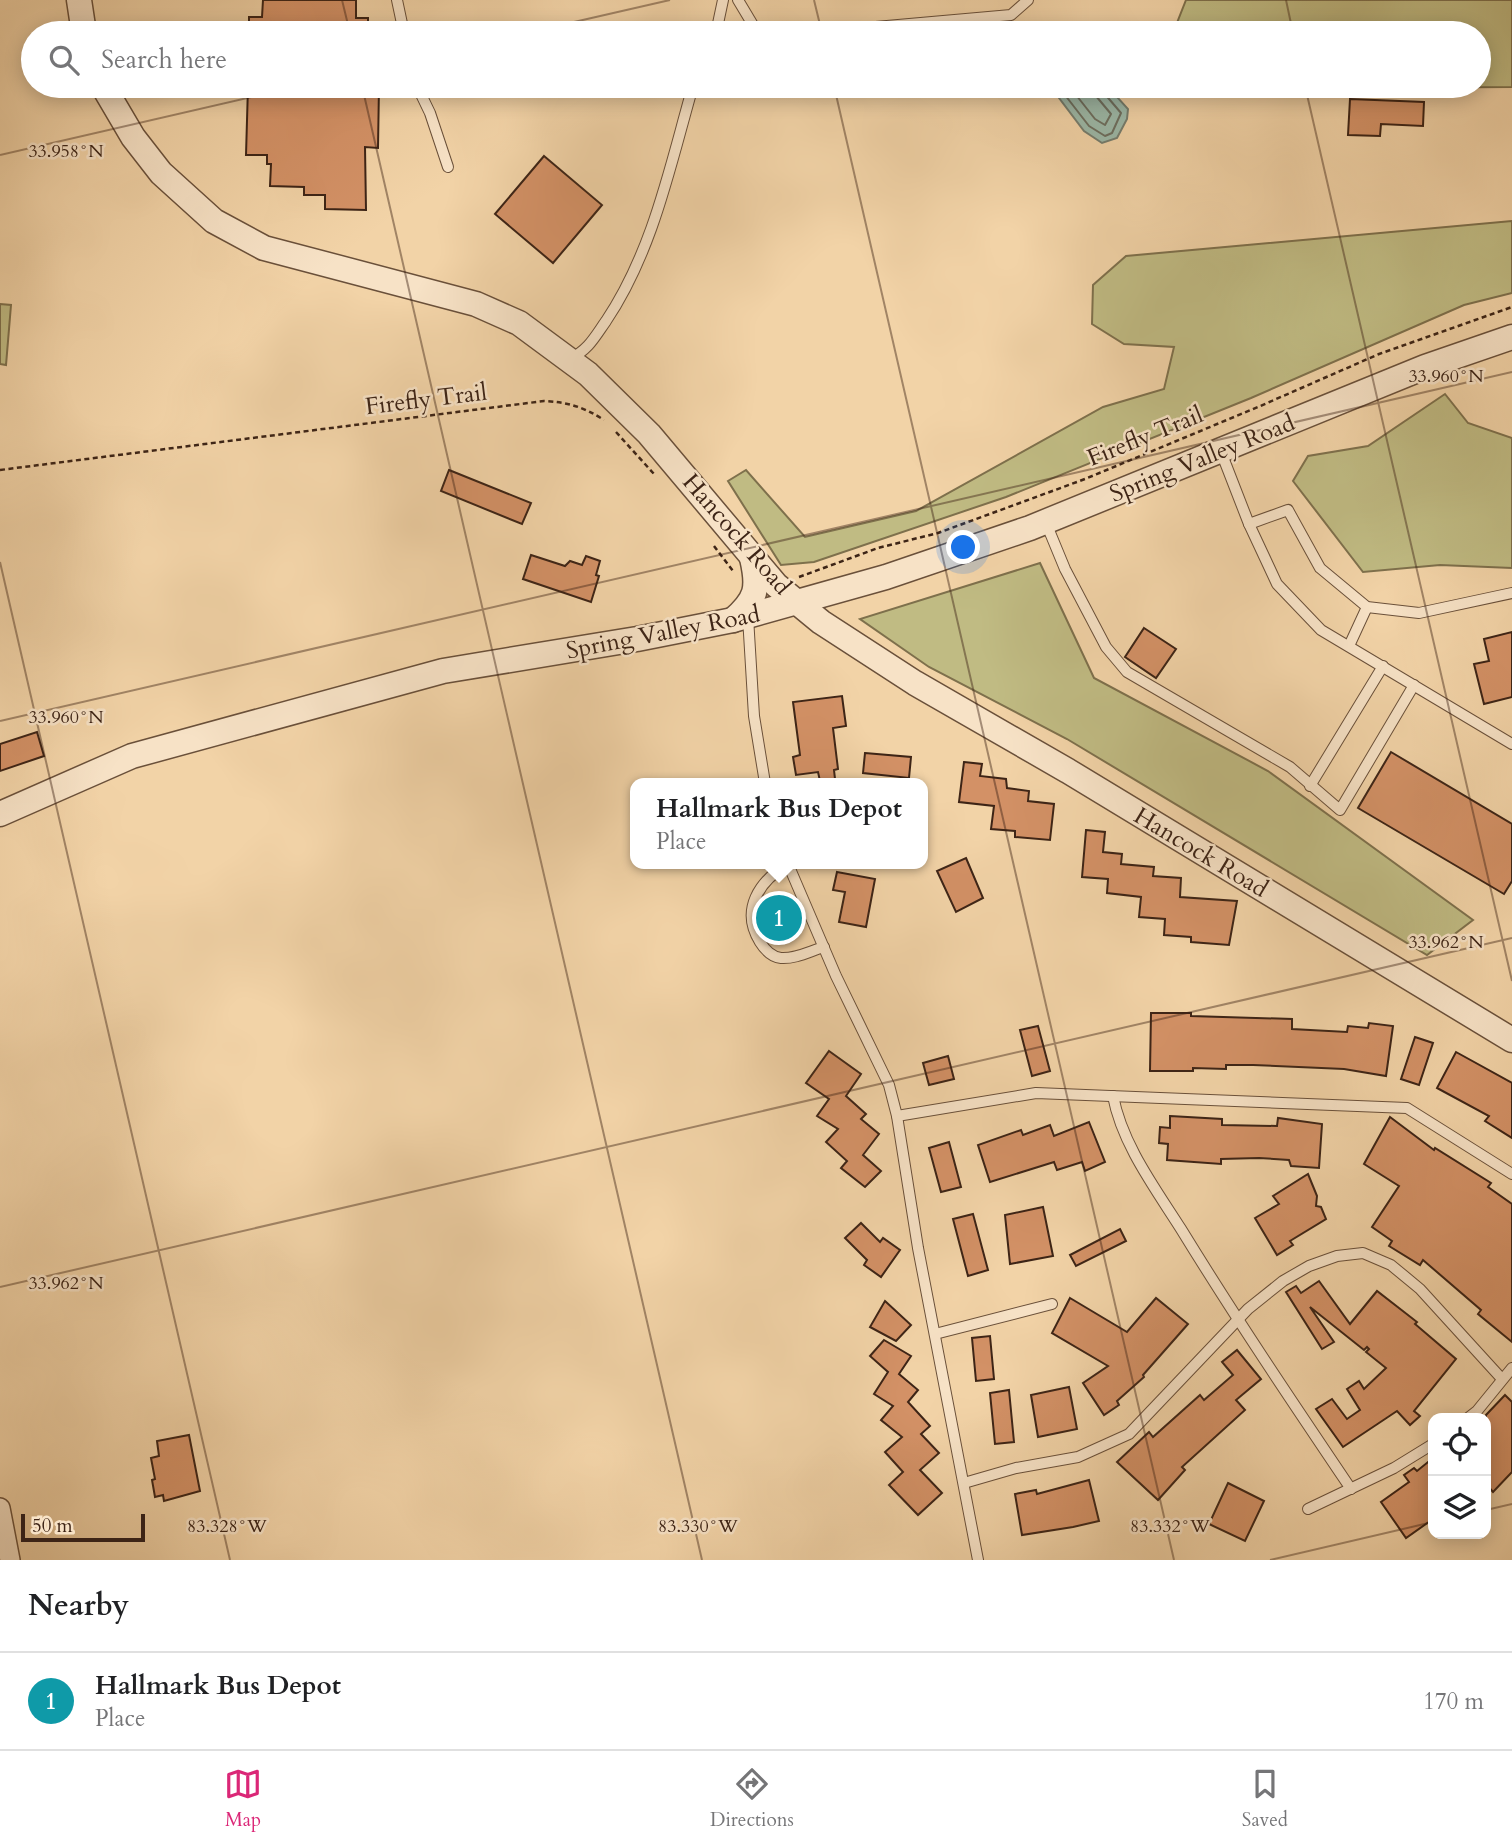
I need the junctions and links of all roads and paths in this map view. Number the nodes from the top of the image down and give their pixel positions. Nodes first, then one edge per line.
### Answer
1 (79, 0) edge
2 (397, 0) edge
3 (723, 0) edge
4 (738, 0) edge
5 (1028, 0) edge
6 (82, 21) edge
7 (401, 21) edge
8 (719, 21) edge
9 (751, 21) edge
10 (943, 21) edge
11 (110, 98) edge
12 (422, 98) edge
13 (690, 98) edge
14 (448, 167) dead end
15 (1512, 307) edge
16 (1512, 337) edge
17 (570, 359) junction
18 (1220, 450) junction
19 (0, 470) edge
20 (656, 477) dead end
21 (1045, 521) junction
22 (1249, 524) junction
23 (713, 545) dead end
24 (752, 558) junction
25 (795, 578) dead end
26 (756, 589) junction
27 (1512, 593) edge
28 (799, 603) junction
29 (1367, 607) junction
30 (741, 619) junction
31 (1349, 646) junction
32 (1383, 666) junction
33 (1415, 685) junction
34 (1512, 744) edge
35 (764, 778) edge
36 (1310, 786) junction
37 (0, 814) edge
38 (781, 869) edge
39 (790, 869) edge
40 (801, 911) dead end
41 (762, 926) dead end
42 (824, 947) junction
43 (1512, 1040) edge
44 (1113, 1096) junction
45 (897, 1116) junction
46 (1512, 1174) edge
47 (1052, 1304) dead end
48 (1237, 1320) junction
49 (935, 1335) junction
50 (1512, 1368) edge
51 (1502, 1379) junction
52 (1474, 1413) edge
53 (1428, 1447) edge
54 (964, 1483) junction
55 (1350, 1489) junction
56 (0, 1508) edge
57 (1308, 1509) dead end
58 (10, 1560) edge
59 (978, 1560) edge

1 - 6 street
2 - 7 lane
3 - 8 lane
4 - 9 lane
5 - 10 lane
11 - 17 street, Hancock Road
12 - 14 lane
13 - 17 lane
15 - 25 path, Firefly Trail
16 - 18 street, Spring Valley Road
17 - 24 street, Hancock Road
18 - 21 street, Spring Valley Road
18 - 22 lane
19 - 20 path, Firefly Trail
21 - 28 street, Spring Valley Road
21 - 36 lane
22 - 29 lane
22 - 31 lane
23 - 26 path
24 - 26 street
24 - 28 street, Hancock Road
26 - 30 street
27 - 29 lane
28 - 30 street, Spring Valley Road
28 - 43 street, Hancock Road
29 - 31 lane
30 - 35 lane
30 - 37 street, Spring Valley Road
31 - 32 lane
32 - 33 lane
32 - 36 lane
33 - 34 lane
33 - 36 lane
38 - 42 lane
39 - 42 lane
40 - 41 path
42 - 45 lane
44 - 45 lane
44 - 46 lane
44 - 48 lane
45 - 49 lane
47 - 49 lane
48 - 51 lane
48 - 54 lane
48 - 55 lane
49 - 54 lane
50 - 51 lane
51 - 52 lane
53 - 55 lane
54 - 59 lane
55 - 57 lane
56 - 58 street

